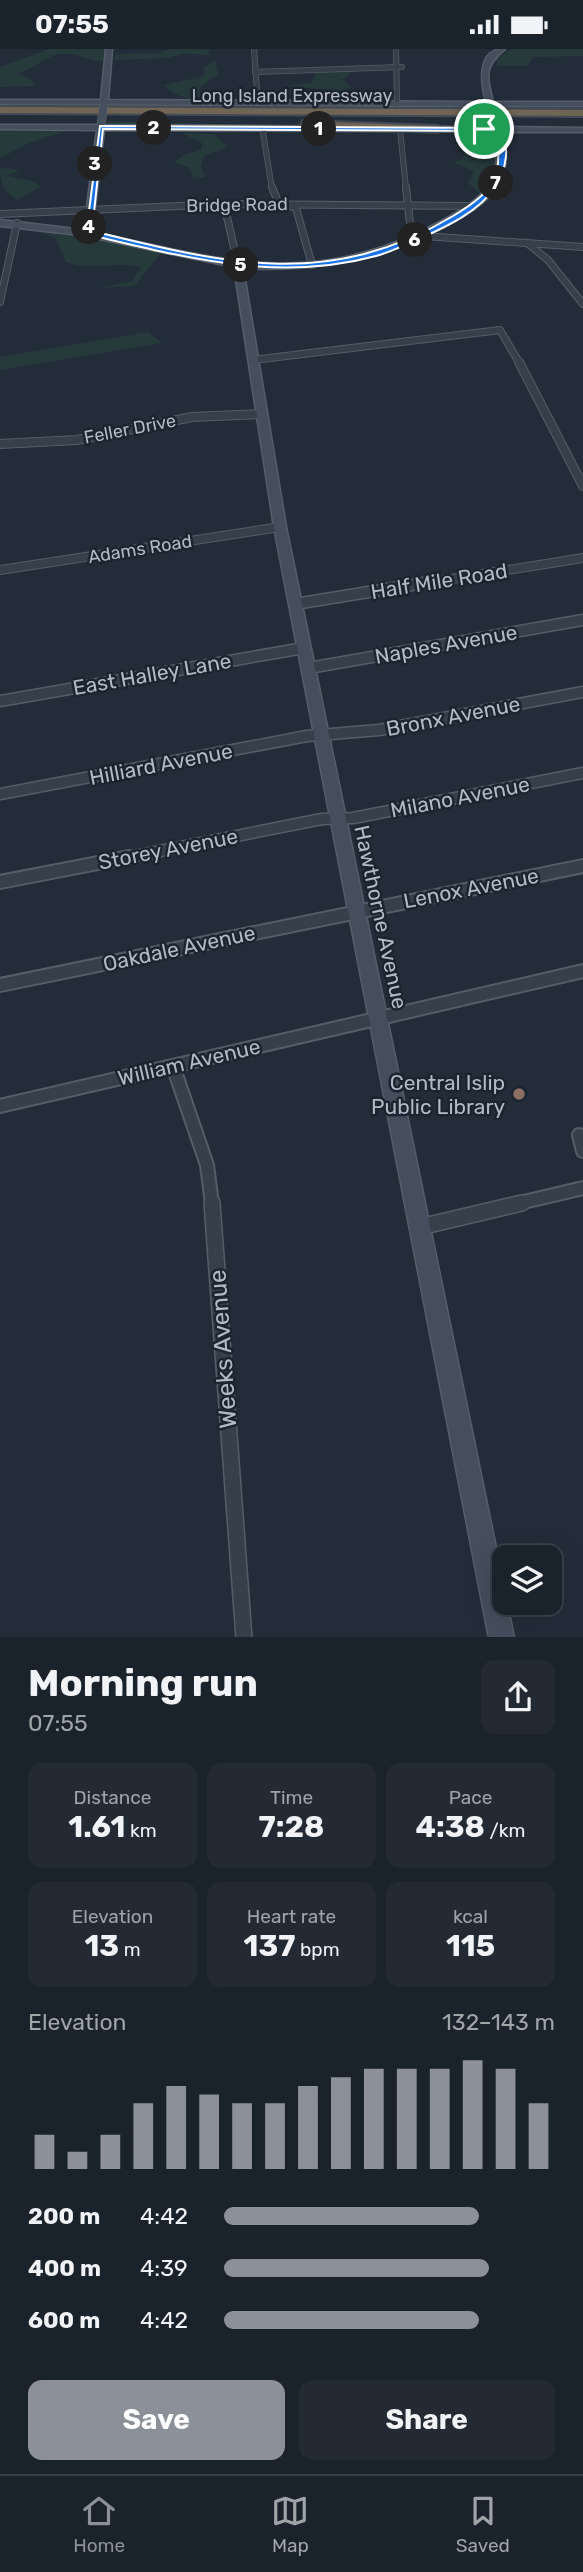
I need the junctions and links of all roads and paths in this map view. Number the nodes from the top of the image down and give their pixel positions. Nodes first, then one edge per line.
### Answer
1 (109, 49) edge
2 (254, 49) edge
3 (396, 49) edge
4 (502, 49) edge
5 (394, 67) junction
6 (402, 67) dead end
7 (255, 72) junction
8 (0, 102) edge
9 (104, 102) junction
10 (258, 103) junction
11 (304, 103) junction
12 (397, 104) junction
13 (583, 104) edge
14 (491, 105) junction
15 (0, 110) edge
16 (78, 111) junction
17 (583, 113) edge
18 (0, 118) edge
19 (152, 118) junction
20 (583, 120) edge
21 (101, 126) junction
22 (0, 127) edge
23 (497, 128) junction
24 (265, 129) junction
25 (400, 129) junction
26 (438, 129) junction
27 (583, 130) edge
28 (224, 204) junction
29 (286, 204) junction
30 (406, 205) junction
31 (474, 206) junction
32 (90, 209) junction
33 (0, 214) edge
34 (0, 223) edge
35 (17, 223) junction
36 (88, 232) junction
37 (424, 236) junction
38 (412, 242) junction
39 (527, 243) junction
40 (583, 247) edge
41 (238, 265) junction
42 (312, 265) junction
43 (0, 302) edge
44 (583, 304) edge
45 (253, 360) junction
46 (261, 414) junction
47 (0, 444) edge
48 (583, 486) edge
49 (280, 527) junction
50 (583, 558) edge
51 (0, 570) edge
52 (295, 604) junction
53 (583, 620) edge
54 (304, 648) junction
55 (309, 668) junction
56 (583, 692) edge
57 (0, 701) edge
58 (323, 736) junction
59 (583, 773) edge
60 (0, 794) edge
61 (337, 819) junction
62 (583, 866) edge
63 (0, 882) edge
64 (359, 911) junction
65 (583, 971) edge
66 (0, 985) edge
67 (379, 1018) junction
68 (173, 1066) junction
69 (0, 1106) edge
70 (579, 1135) dead end
71 (583, 1151) edge
72 (583, 1188) edge
73 (420, 1227) junction
74 (244, 1637) edge
75 (502, 1637) edge

1 - 9 main road
2 - 7 street
3 - 5 street
4 - 14 main road
5 - 6 street
5 - 7 street
5 - 12 street
7 - 10 street
8 - 9 main road
9 - 10 main road
9 - 21 main road, bridge
10 - 11 main road
11 - 12 main road
11 - 16 highway
12 - 14 main road
13 - 14 main road
14 - 23 main road, bridge
15 - 16 highway, Long Island Expressway
16 - 17 highway, Long Island Expressway
18 - 19 highway, Long Island Expressway
19 - 20 highway, Long Island Expressway
19 - 26 highway
21 - 22 main road
21 - 24 main road
21 - 32 main road
23 - 26 main road
23 - 27 main road
23 - 31 main road
24 - 25 main road
24 - 29 street
25 - 26 main road
25 - 30 street
28 - 29 street, Bridge Road
28 - 32 street, Bridge Road
28 - 41 street, Hawthorne Avenue
29 - 30 street, Bridge Road
29 - 42 street
30 - 31 street, Bridge Road
30 - 38 street
31 - 37 main road
32 - 33 street, Bridge Road
32 - 36 main road
34 - 35 main road
35 - 36 main road
35 - 43 street
36 - 41 main road
37 - 38 main road
37 - 39 street
38 - 42 main road
39 - 40 street
39 - 44 street
41 - 42 main road
41 - 45 main road, Hawthorne Avenue
45 - 46 main road, Hawthorne Avenue
45 - 48 street
46 - 47 street, Feller Drive
46 - 49 main road, Hawthorne Avenue
49 - 51 street, Adams Road
49 - 52 main road, Hawthorne Avenue
50 - 52 street, Half Mile Road
52 - 54 main road, Hawthorne Avenue
53 - 55 street, Naples Avenue
54 - 55 main road, Hawthorne Avenue
54 - 57 street, East Halley Lane
55 - 58 main road, Hawthorne Avenue
56 - 58 street, Bronx Avenue
58 - 60 street, Hilliard Avenue
58 - 61 main road, Hawthorne Avenue
59 - 61 street, Milano Avenue
61 - 63 street, Storey Avenue
61 - 64 main road, Hawthorne Avenue
62 - 64 street, Lenox Avenue
64 - 66 street, Oakdale Avenue
64 - 67 main road, Hawthorne Avenue
65 - 67 street, William Avenue
67 - 68 street, William Avenue
67 - 73 main road, Hawthorne Avenue
68 - 69 street, William Avenue
68 - 74 street, Weeks Avenue
70 - 71 street
72 - 73 street
73 - 75 main road, Hawthorne Avenue

